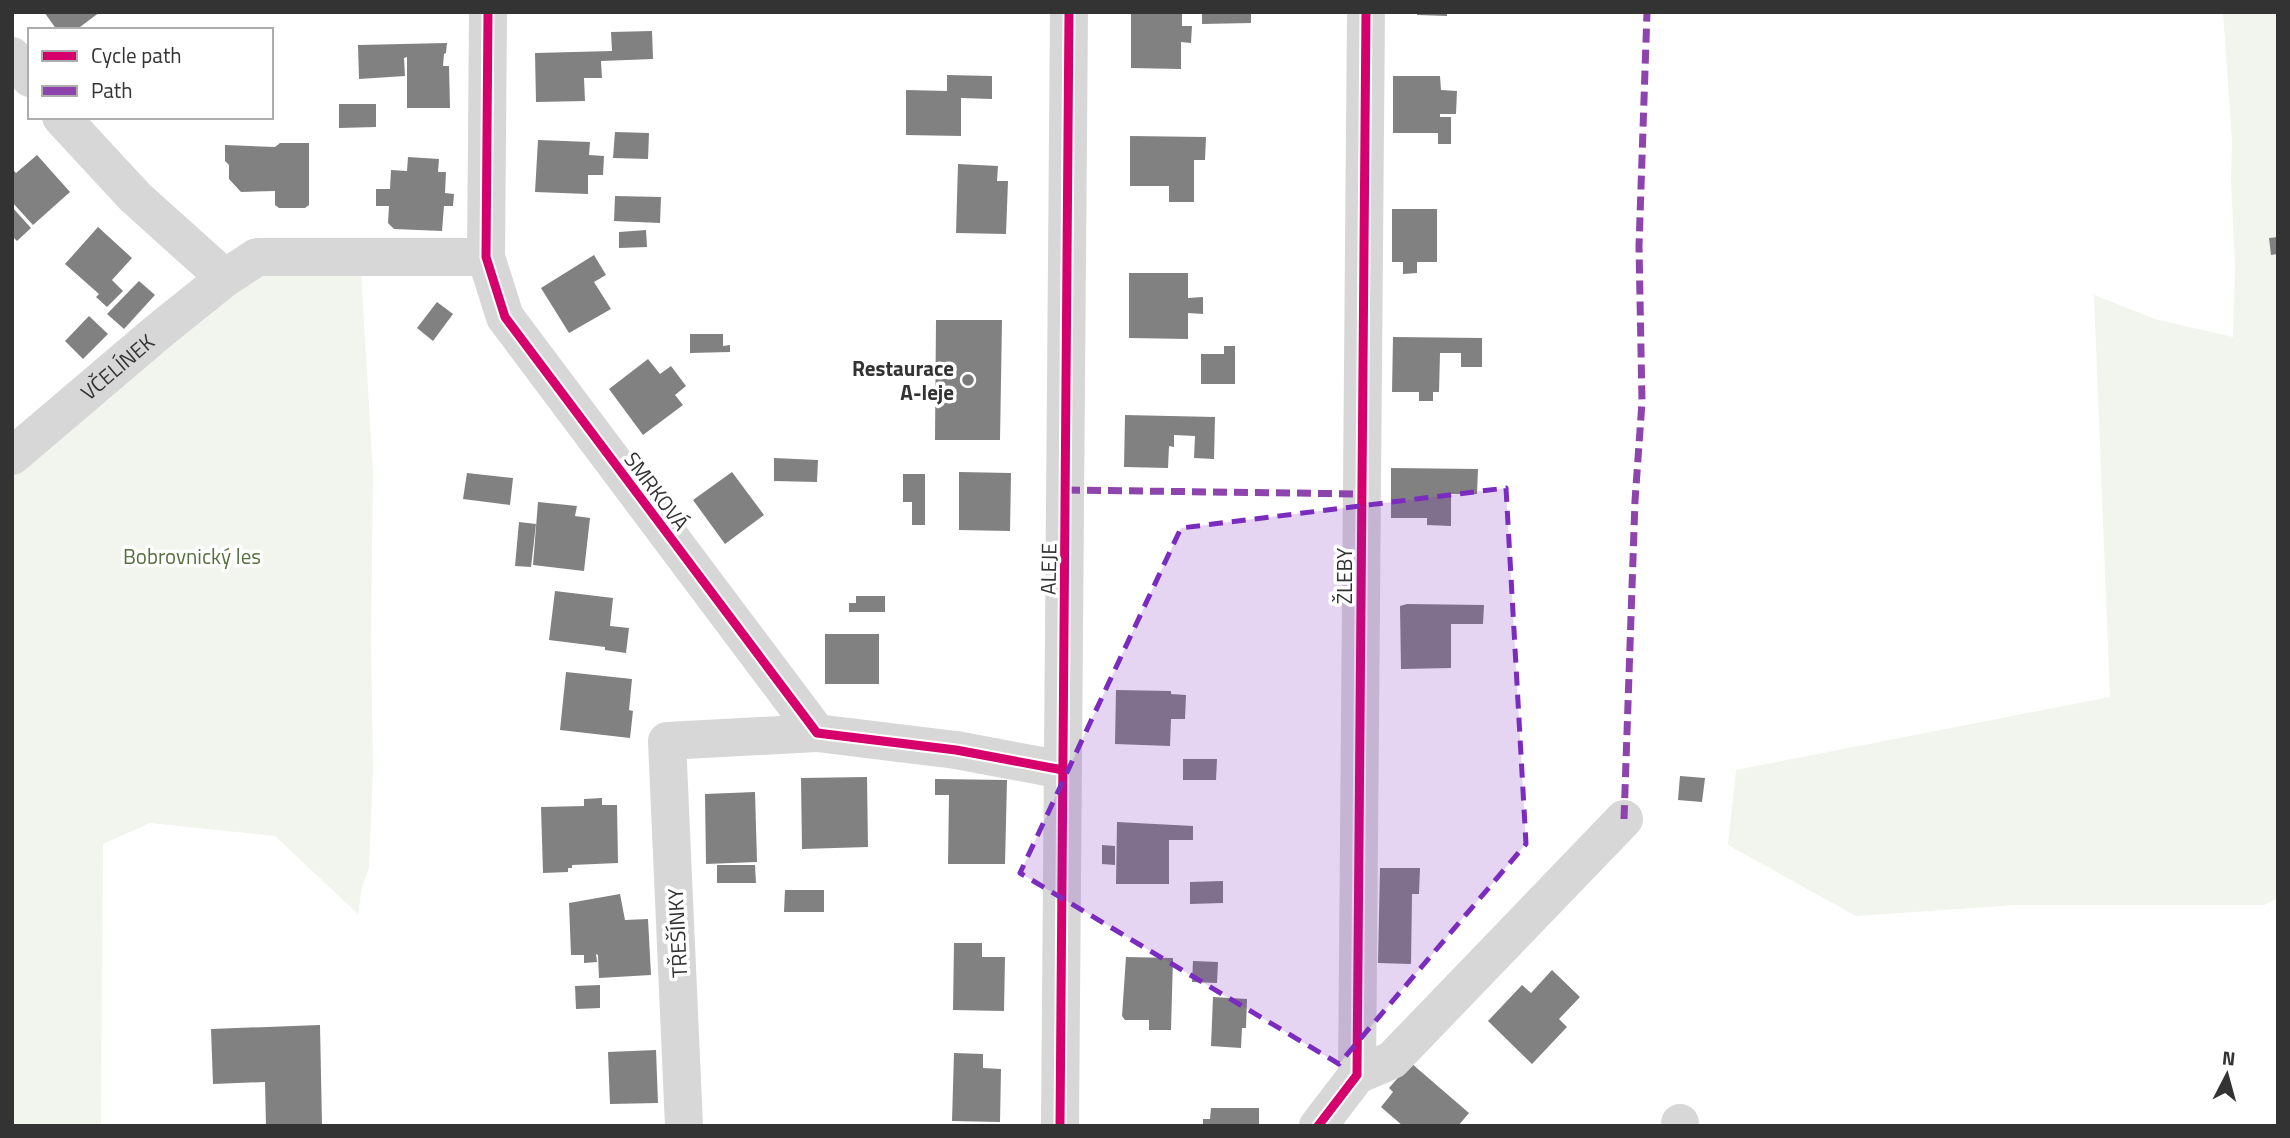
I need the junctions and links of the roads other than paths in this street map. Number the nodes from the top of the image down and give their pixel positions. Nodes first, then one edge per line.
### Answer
1 (488, 12) edge
2 (1069, 12) edge
3 (1366, 12) edge
4 (12, 57) edge
5 (28, 76) edge
6 (63, 119) edge
7 (486, 257) junction
8 (225, 278) junction
9 (12, 456) edge
10 (817, 733) junction
11 (1063, 770) junction
12 (1624, 819) dead end
13 (1357, 1075) junction
14 (684, 1126) edge
15 (1060, 1126) edge
16 (1318, 1126) edge

1 - 7 street, SMRKOVÁ
2 - 11 street, ALEJE
3 - 13 street, ŽLEBY
4 - 5 street
6 - 8 street
7 - 8 street, VČELÍNEK
7 - 10 street, SMRKOVÁ
8 - 9 street, VČELÍNEK
10 - 11 street
10 - 14 street, TŘEŠÍNKY
11 - 15 street, ALEJE
12 - 13 street
13 - 16 street

